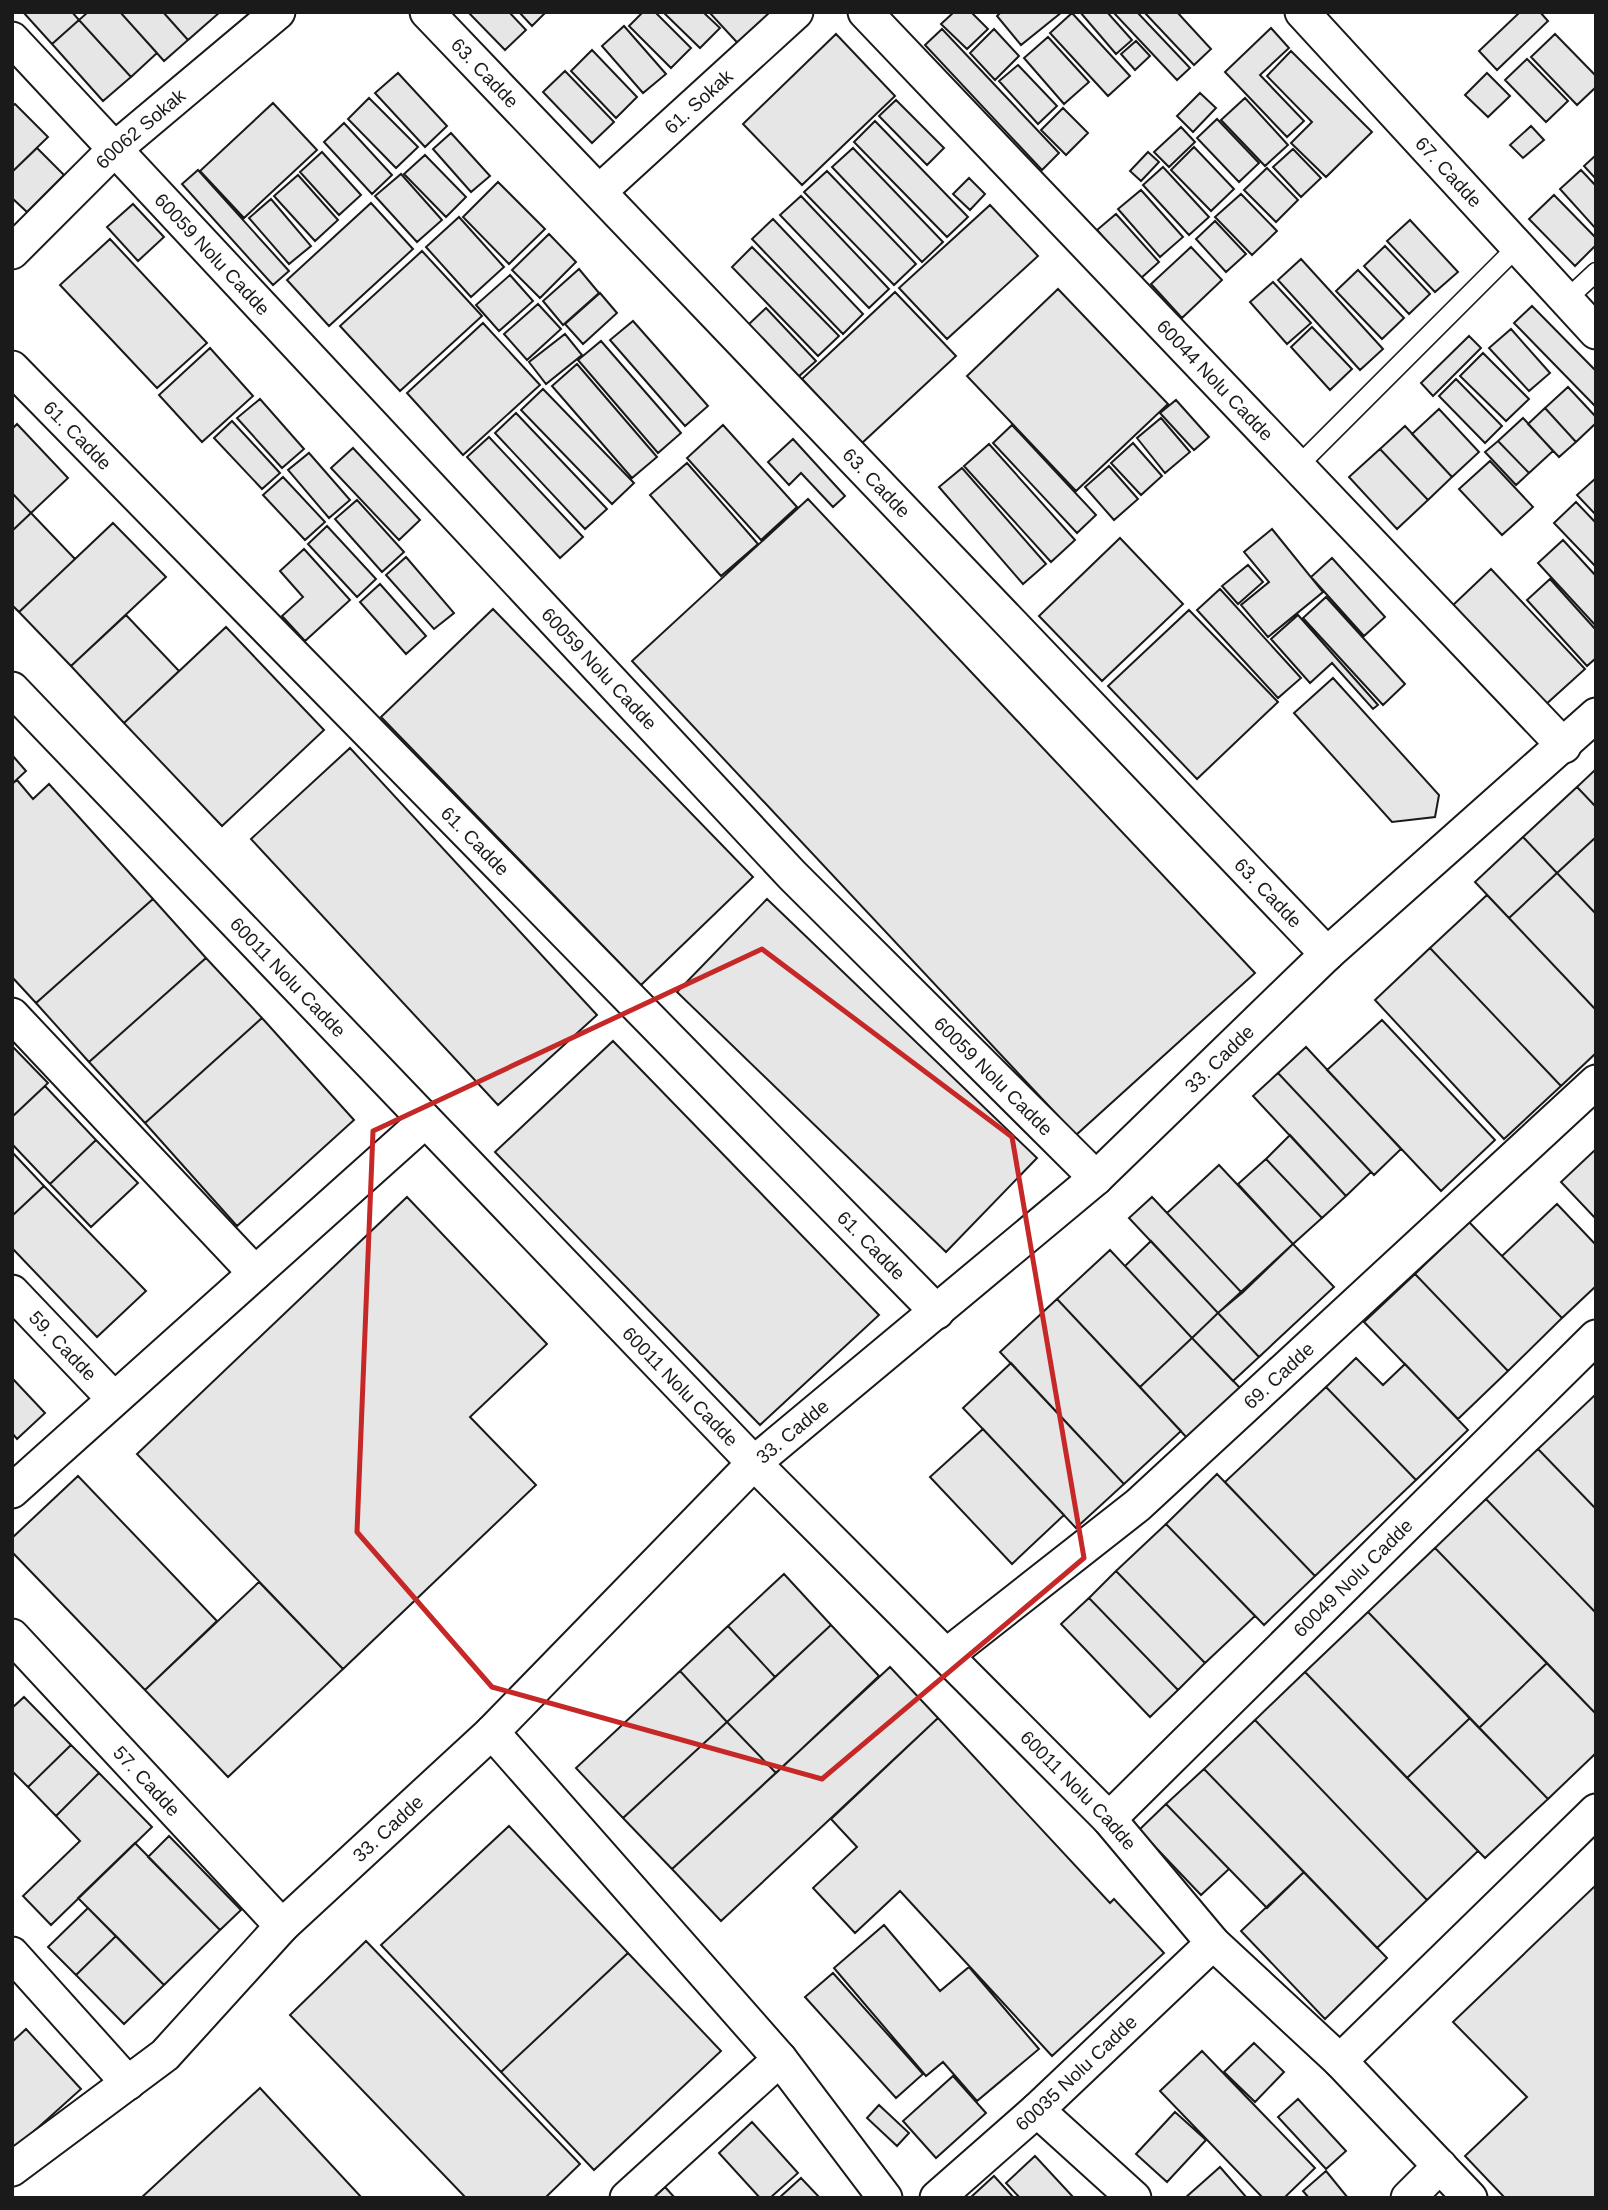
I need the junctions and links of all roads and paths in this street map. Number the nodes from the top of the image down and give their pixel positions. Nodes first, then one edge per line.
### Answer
1 (278, 12) edge
2 (427, 12) edge
3 (796, 12) edge
4 (1301, 12) edge
5 (878, 17) edge
6 (12, 39) edge
7 (116, 148) junction
8 (600, 191) junction
9 (1517, 247) junction
10 (12, 252) edge
11 (1596, 272) edge
12 (1566, 300) junction
13 (1596, 332) edge
14 (12, 368) edge
15 (1298, 466) junction
16 (12, 689) edge
17 (1596, 715) edge
18 (1564, 746) junction
19 (1327, 954) junction
20 (12, 1015) edge
21 (1596, 1082) edge
22 (425, 1121) junction
23 (1096, 1178) junction
24 (255, 1273) junction
25 (12, 1292) edge
26 (937, 1312) junction
27 (1596, 1337) edge
28 (114, 1399) junction
29 (754, 1463) junction
30 (12, 1491) edge
31 (12, 1636) edge
32 (947, 1655) junction
33 (492, 1732) junction
34 (1596, 1811) edge
35 (1109, 1819) junction
36 (282, 1926) junction
37 (1213, 1943) junction
38 (12, 1954) edge
39 (780, 2059) junction
40 (1340, 2061) junction
41 (128, 2083) junction
42 (1037, 2110) junction
43 (1440, 2166) junction
44 (12, 2169) edge
45 (627, 2198) edge
46 (886, 2198) edge
47 (936, 2198) edge
48 (1134, 2198) edge
49 (1408, 2198) edge
50 (1470, 2198) edge

1 - 7 street, 60062 Sokak
2 - 8 street, 63. Cadde
3 - 8 street, 61. Sokak
4 - 9 street, 67. Cadde
5 - 15 street, 60044 Nolu Cadde
6 - 7 street, 60059 Nolu Cadde
7 - 10 street, 60062 Sokak
7 - 23 street, 60059 Nolu Cadde
8 - 19 street, 63. Cadde
9 - 12 street, 67. Cadde
9 - 15 lane
11 - 12 lane
12 - 13 street, 67. Cadde
14 - 26 street, 61. Cadde
15 - 18 street, 60044 Nolu Cadde
16 - 22 street, 60011 Nolu Cadde
17 - 18 street, 33. Cadde
18 - 19 street, 33. Cadde
19 - 23 street, 33. Cadde
20 - 24 street
21 - 32 street, 69. Cadde
22 - 24 street
22 - 29 street, 60011 Nolu Cadde
23 - 26 street, 33. Cadde
24 - 28 street
25 - 28 street, 59. Cadde
26 - 29 street, 33. Cadde
27 - 35 street, 60049 Nolu Cadde
28 - 30 street
29 - 32 street, 60011 Nolu Cadde
29 - 33 street, 33. Cadde
31 - 36 street, 57. Cadde
32 - 35 street, 60011 Nolu Cadde
33 - 36 street, 33. Cadde
33 - 39 street
34 - 40 street
35 - 37 street, 60011 Nolu Cadde
36 - 41 street, 33. Cadde
37 - 40 street, 60011 Nolu Cadde
37 - 42 street, 60035 Nolu Cadde
38 - 41 street
39 - 45 street
39 - 46 street
40 - 43 street, 60011 Nolu Cadde
41 - 44 street, 33. Cadde
42 - 47 street, 60035 Nolu Cadde
42 - 48 street
43 - 49 street
43 - 50 street, 60011 Nolu Cadde

